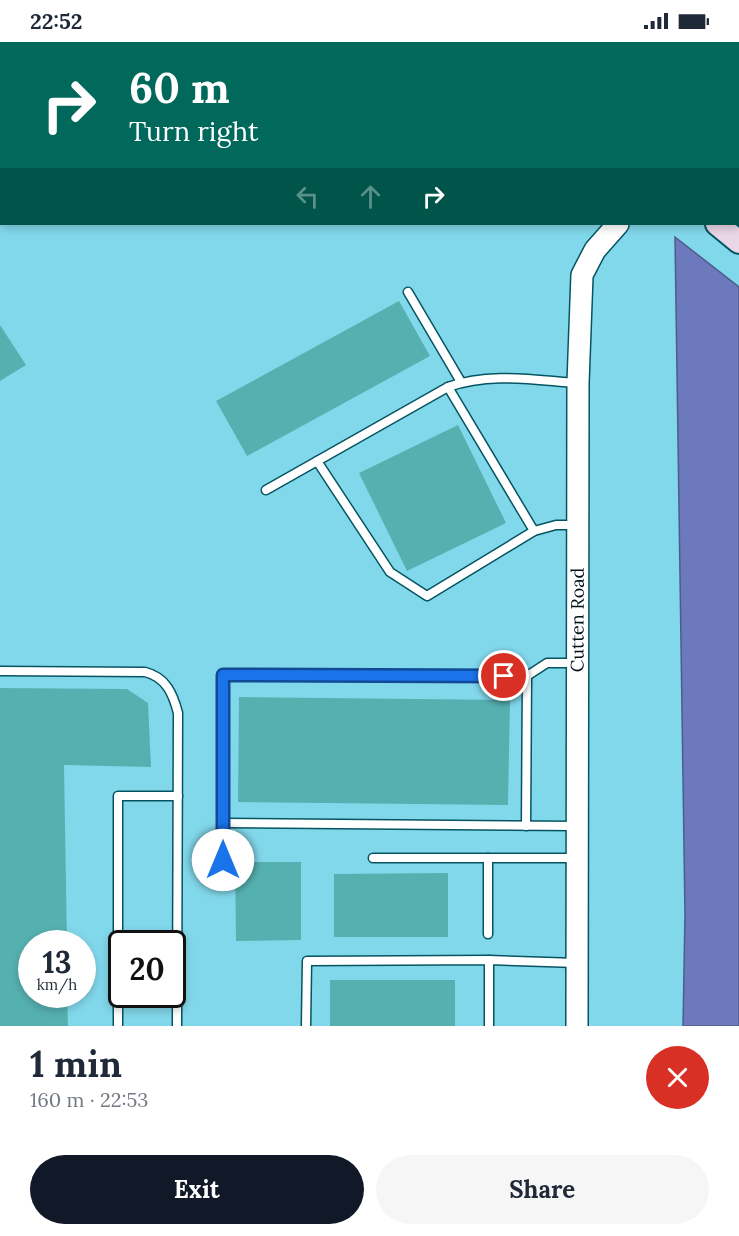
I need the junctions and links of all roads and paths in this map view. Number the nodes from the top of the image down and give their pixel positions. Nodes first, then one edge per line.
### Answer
1 (617, 225) edge
2 (718, 225) edge
3 (739, 242) edge
4 (408, 292) dead end
5 (461, 382) junction
6 (578, 383) junction
7 (448, 387) junction
8 (317, 461) junction
9 (266, 490) dead end
10 (579, 525) junction
11 (534, 531) junction
12 (579, 663) junction
13 (0, 671) edge
14 (527, 676) junction
15 (178, 795) junction
16 (223, 823) junction
17 (526, 826) junction
18 (577, 826) junction
19 (373, 858) dead end
20 (488, 858) junction
21 (577, 858) junction
22 (223, 860) dead end
23 (488, 934) dead end
24 (489, 960) junction
25 (577, 963) junction
26 (118, 1026) edge
27 (177, 1026) edge
28 (306, 1026) edge
29 (489, 1026) edge
30 (577, 1026) edge

1 - 6 street, Cutten Road
2 - 3 main road
4 - 5 lane
5 - 6 lane
5 - 7 lane
6 - 10 street, Cutten Road
7 - 8 lane
7 - 11 lane
8 - 9 lane
8 - 11 lane
10 - 11 lane
10 - 12 street, Cutten Road
12 - 14 lane
12 - 18 street, Cutten Road
13 - 15 lane
14 - 16 lane
14 - 17 lane
15 - 26 lane
15 - 27 lane
16 - 17 lane
16 - 22 lane
17 - 18 lane
18 - 21 street, Cutten Road
19 - 20 lane
20 - 21 lane
20 - 23 lane
21 - 25 street, Cutten Road
24 - 25 lane
24 - 28 lane
24 - 29 lane
25 - 30 street, Cutten Road

